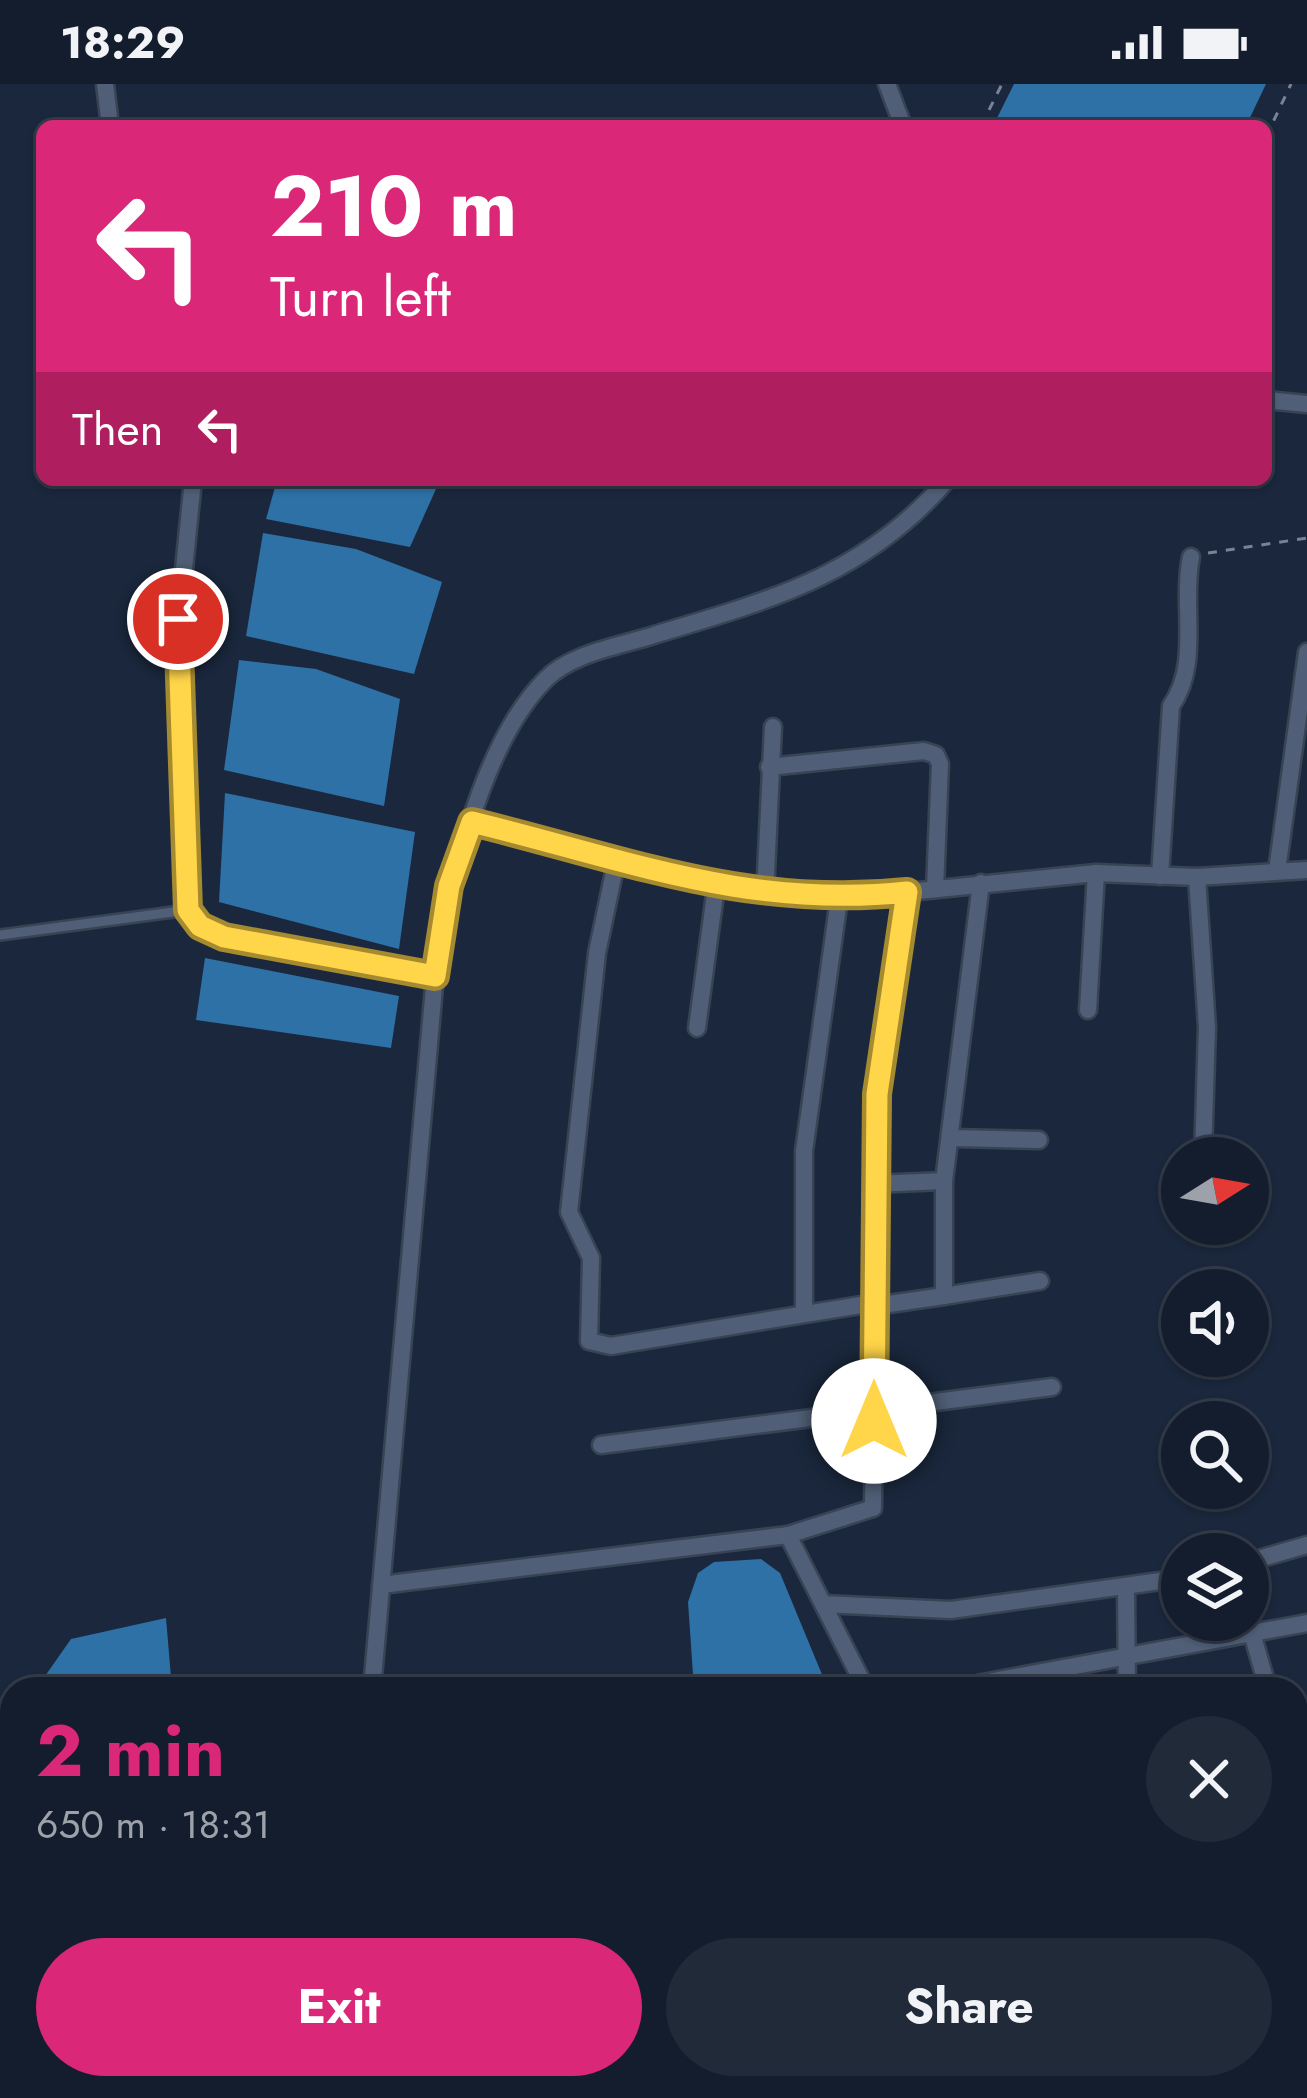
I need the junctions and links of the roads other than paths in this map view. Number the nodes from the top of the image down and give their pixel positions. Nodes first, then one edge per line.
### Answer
1 (105, 84) edge
2 (887, 84) edge
3 (109, 120) edge
4 (901, 120) edge
5 (1272, 401) edge
6 (1307, 404) edge
7 (193, 486) edge
8 (940, 486) edge
9 (1191, 557) road end
10 (1307, 652) edge
11 (773, 727) dead end
12 (769, 767) junction
13 (472, 822) junction
14 (617, 857) junction
15 (1307, 870) edge
16 (1276, 871) junction
17 (1096, 873) junction
18 (1160, 876) junction
19 (1197, 877) junction
20 (982, 884) junction
21 (716, 886) junction
22 (935, 889) junction
23 (907, 892) junction
24 (765, 894) junction
25 (838, 898) junction
26 (188, 910) junction
27 (0, 934) edge
28 (435, 976) junction
29 (1088, 1010) dead end
30 (697, 1028) dead end
31 (1204, 1137) edge
32 (953, 1138) junction
33 (1039, 1140) dead end
34 (944, 1181) junction
35 (873, 1184) junction
36 (1040, 1281) dead end
37 (944, 1296) junction
38 (874, 1304) junction
39 (804, 1313) junction
40 (1052, 1387) dead end
41 (874, 1410) junction
42 (601, 1445) dead end
43 (788, 1534) junction
44 (1307, 1546) edge
45 (1269, 1556) edge
46 (1161, 1582) edge
47 (381, 1585) junction
48 (1126, 1589) junction
49 (823, 1604) junction
50 (1307, 1623) edge
51 (1269, 1630) edge
52 (1204, 1641) edge
53 (1254, 1641) edge
54 (1126, 1654) junction
55 (373, 1677) edge
56 (860, 1677) edge
57 (1031, 1677) edge
58 (1127, 1677) edge
59 (1265, 1677) edge

1 - 3 street
2 - 4 street
5 - 6 street
7 - 26 street
8 - 13 street
9 - 18 street
10 - 16 street
11 - 12 street
12 - 22 street
12 - 24 street
13 - 14 street
13 - 28 street
14 - 21 street
14 - 39 street
15 - 16 street
16 - 19 street
17 - 18 street
17 - 20 street
17 - 29 street
18 - 19 street
19 - 31 street
20 - 22 street
20 - 32 street
21 - 24 street
21 - 30 street
22 - 23 street
23 - 25 street
23 - 35 street
24 - 25 street
25 - 39 street
26 - 27 lane
26 - 28 street
28 - 47 street
32 - 33 street
32 - 34 street
34 - 35 street
34 - 37 street
35 - 38 street
36 - 37 street
37 - 38 street
38 - 39 street
38 - 41 street
40 - 41 street
41 - 42 street
41 - 43 street
43 - 47 street
43 - 49 street
44 - 45 street
46 - 48 street
47 - 55 street
48 - 49 street
48 - 54 street
49 - 56 street
50 - 51 street
52 - 54 street
53 - 59 street
54 - 57 street
54 - 58 street

